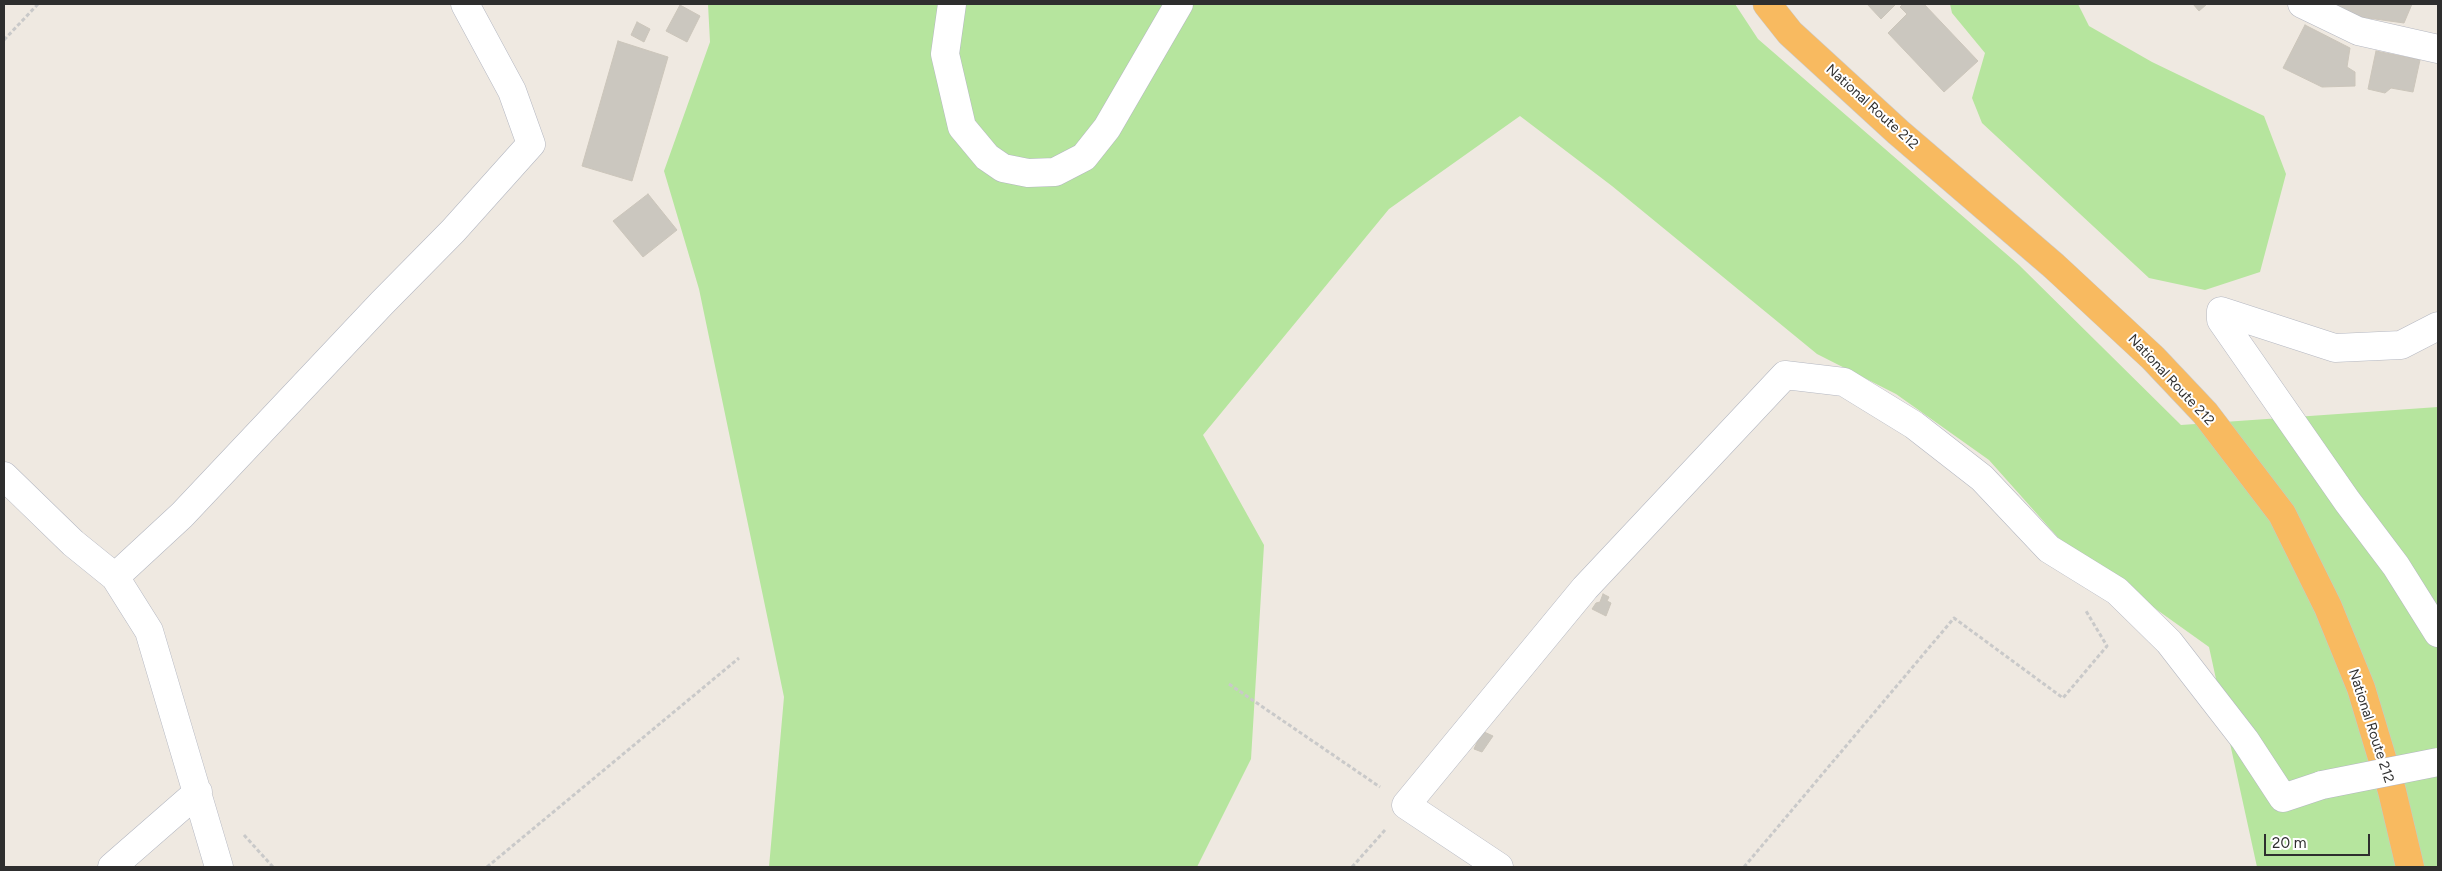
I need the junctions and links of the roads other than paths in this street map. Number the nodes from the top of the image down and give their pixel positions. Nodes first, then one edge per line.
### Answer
1 (466, 4) edge
2 (952, 4) edge
3 (1178, 4) edge
4 (1768, 4) edge
5 (2302, 4) edge
6 (2438, 49) edge
7 (2438, 326) edge
8 (4, 476) edge
9 (115, 577) junction
10 (2438, 633) edge
11 (2438, 762) edge
12 (198, 792) junction
13 (112, 867) edge
14 (219, 867) edge
15 (1499, 867) edge
16 (2410, 867) edge

1 - 9 street
2 - 3 street
4 - 16 highway, National Route 212
5 - 6 street
7 - 10 street
8 - 9 street
9 - 12 street
11 - 15 street, bridge
12 - 13 street
12 - 14 street

